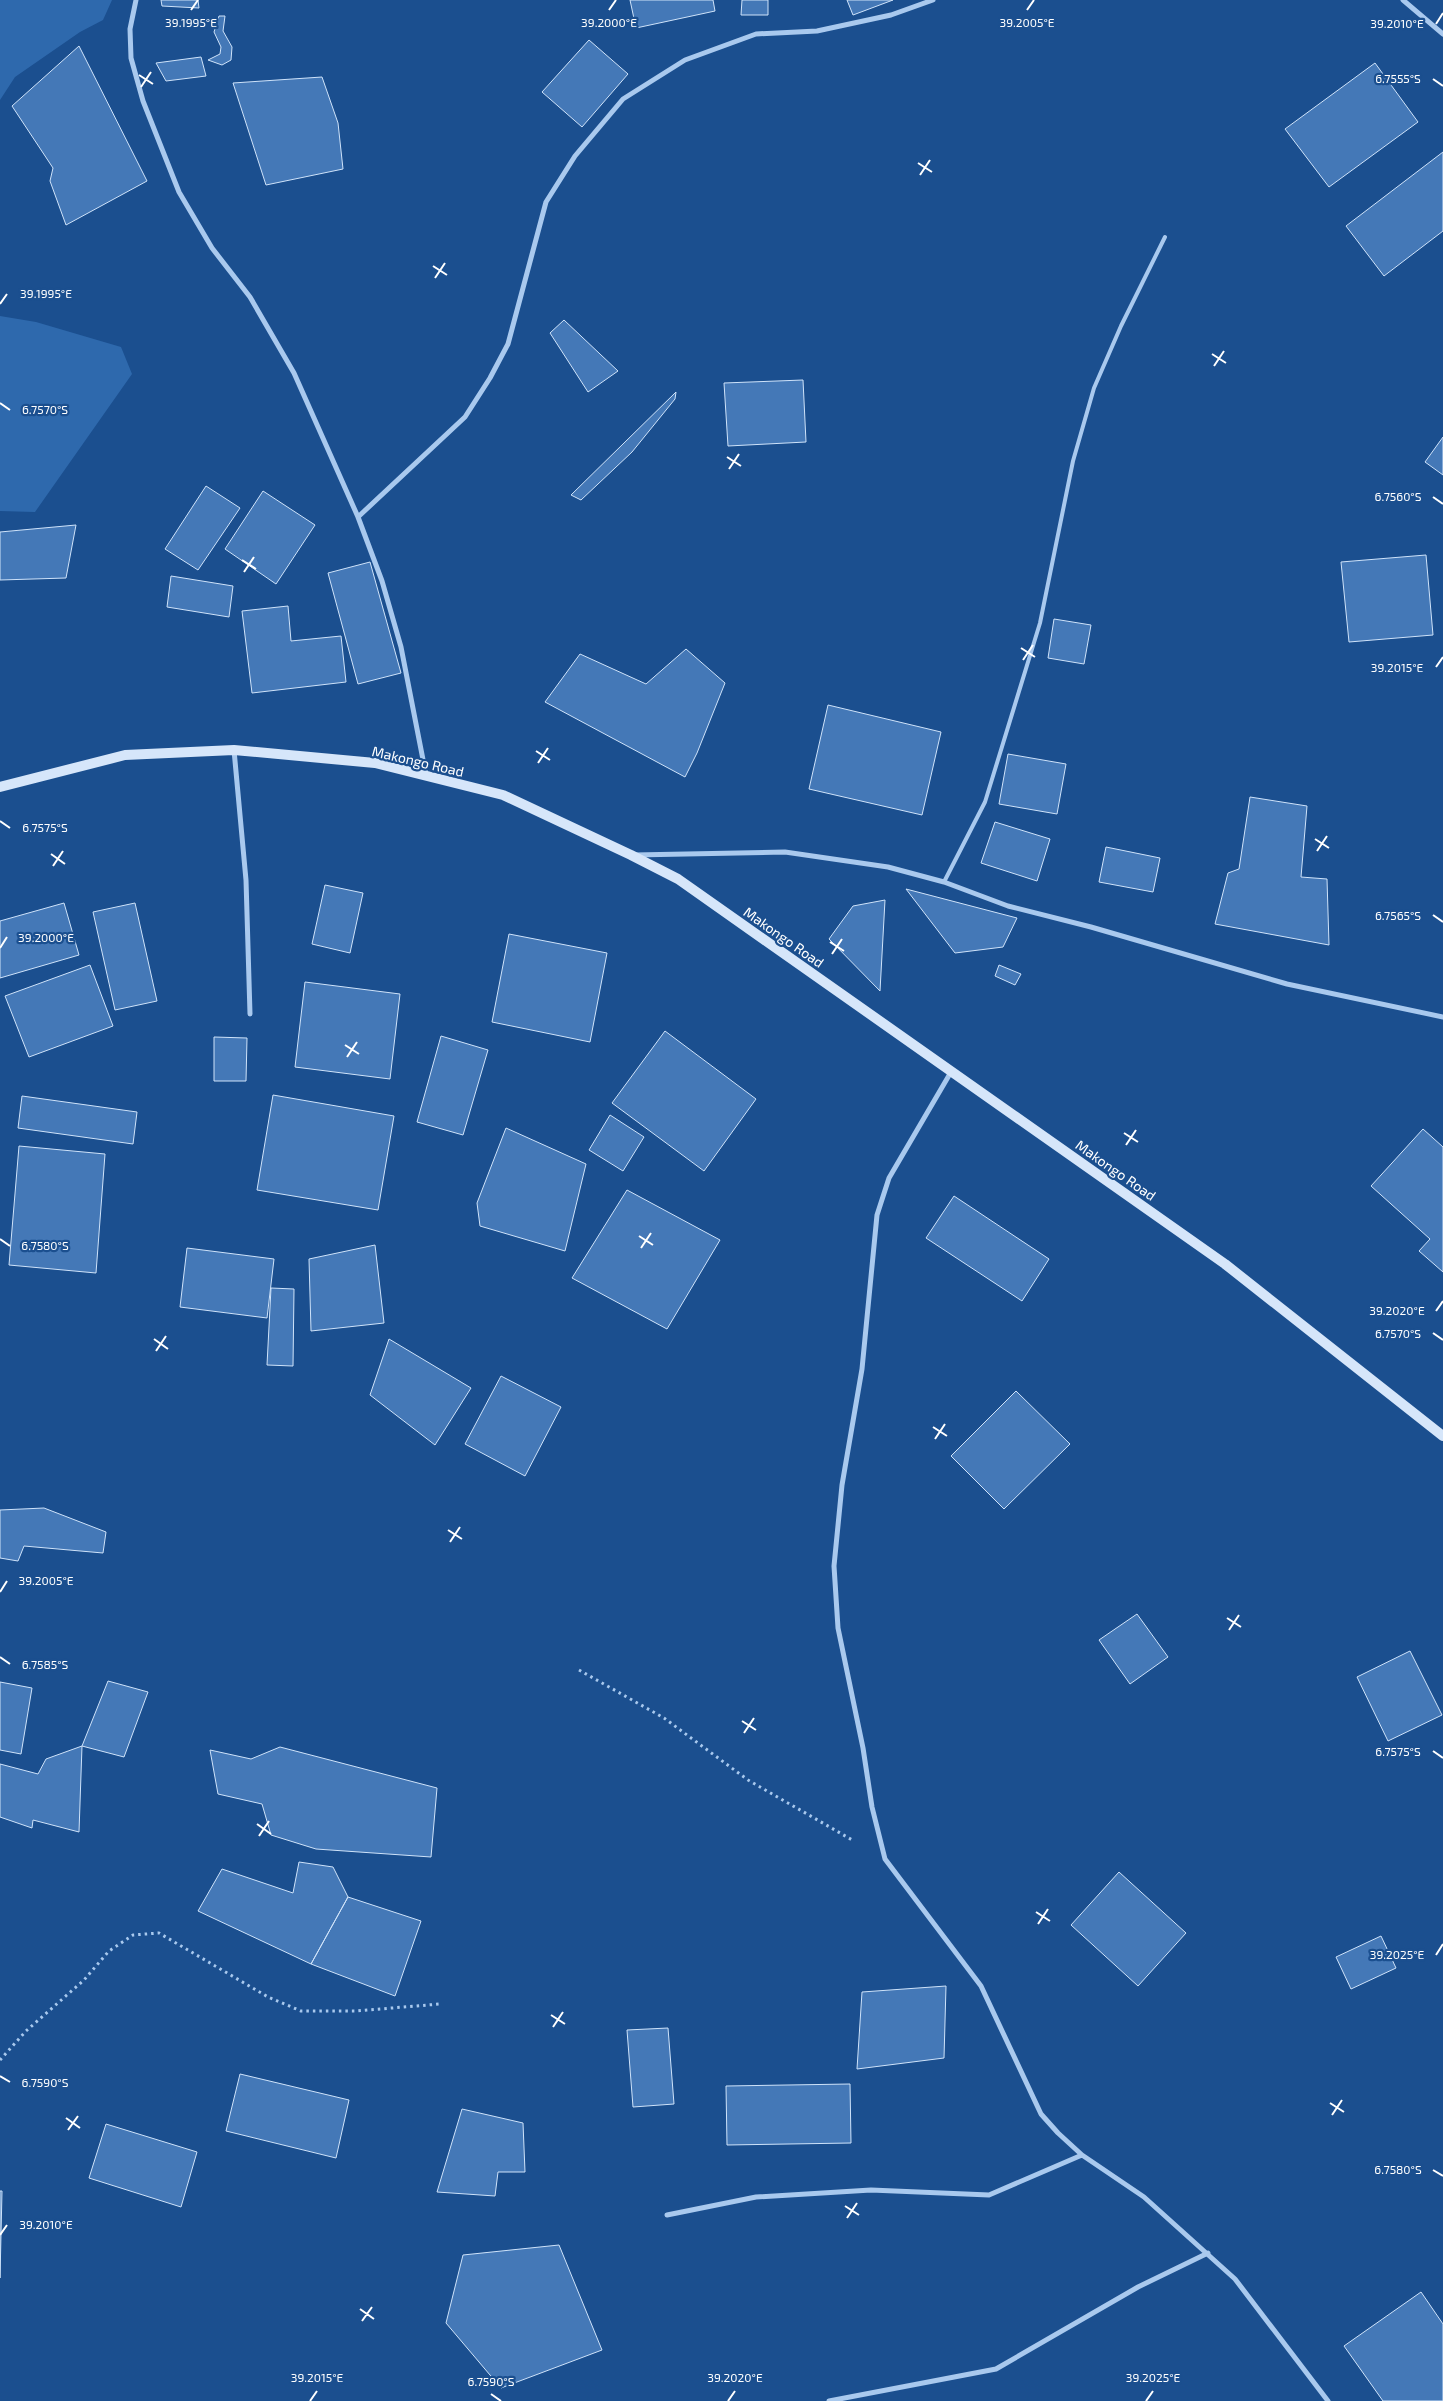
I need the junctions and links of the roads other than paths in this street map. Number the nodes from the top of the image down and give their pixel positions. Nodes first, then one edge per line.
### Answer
1 (136, 0) edge
2 (933, 0) edge
3 (1403, 0) edge
4 (1443, 34) edge
5 (1165, 237) dead end
6 (358, 517) junction
7 (234, 750) junction
8 (426, 776) junction
9 (0, 787) edge
10 (631, 855) junction
11 (944, 882) junction
12 (250, 1014) dead end
13 (1443, 1017) edge
14 (951, 1072) junction
15 (1443, 1436) edge
16 (1082, 2154) junction
17 (667, 2216) dead end
18 (1208, 2253) junction
19 (829, 2401) edge
20 (1328, 2401) edge

1 - 6 street
2 - 6 street
3 - 4 street
5 - 11 lane
6 - 8 street
7 - 8 street, Makongo Road
7 - 9 street, Makongo Road
7 - 12 street
8 - 10 street, Makongo Road
10 - 11 street
10 - 14 street, Makongo Road
11 - 13 street
14 - 15 street, Makongo Road
14 - 16 street
16 - 17 street
16 - 18 street
18 - 19 street
18 - 20 street

